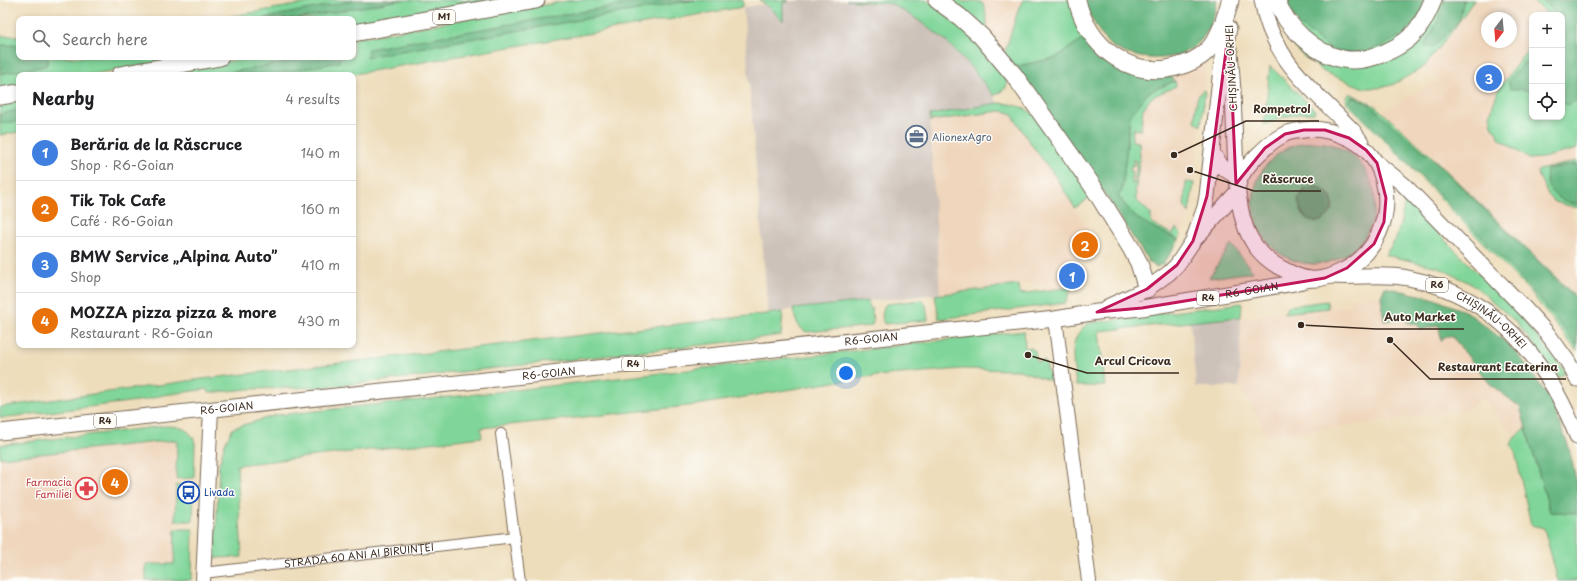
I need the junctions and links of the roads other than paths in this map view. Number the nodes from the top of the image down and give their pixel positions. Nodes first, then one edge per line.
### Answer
1 (536, 0) edge
2 (937, 0) edge
3 (1077, 0) edge
4 (1262, 0) edge
5 (1276, 0) edge
6 (1433, 0) edge
7 (1229, 3) edge
8 (1229, 28) junction
9 (356, 32) edge
10 (203, 60) edge
11 (137, 72) edge
12 (16, 93) edge
13 (0, 96) edge
14 (1366, 150) junction
15 (1212, 153) junction
16 (1377, 163) junction
17 (1237, 184) junction
18 (1193, 241) junction
19 (1332, 276) junction
20 (1310, 279) junction
21 (1147, 289) junction
22 (1098, 312) junction
23 (1055, 319) junction
24 (1577, 379) edge
25 (211, 408) junction
26 (0, 432) edge
27 (501, 434) dead end
28 (1577, 436) edge
29 (514, 537) junction
30 (203, 577) edge
31 (520, 581) edge
32 (1089, 581) edge

1 - 9 highway, M1
2 - 21 highway
3 - 7 highway
4 - 14 main road, R6
5 - 6 highway
7 - 8 main road, CHIȘINĂU-ORHEI
8 - 15 main road
8 - 17 main road, CHIȘINĂU-ORHEI / R6
10 - 11 highway
12 - 13 highway
14 - 16 main road, R6
14 - 17 main road, R6
15 - 17 main road
15 - 18 main road
16 - 19 main road, R6
16 - 24 main road, R6
17 - 18 main road, R6-GOIAN / R4
17 - 20 main road, R6
18 - 21 main road, R6-GOIAN / R4
19 - 20 main road, R6
19 - 28 main road, CHIȘINĂU-ORHEI / R6
20 - 22 main road, R6-GOIAN / R4
21 - 22 main road, R6-GOIAN / R4
22 - 23 main road, R6-GOIAN / R4
23 - 25 main road, R6-GOIAN / R4
23 - 32 street
25 - 26 main road, R6-GOIAN / R4
25 - 30 street
27 - 29 street
29 - 30 street, STRADA 60 ANI AI BIRUINȚEI
29 - 31 street

